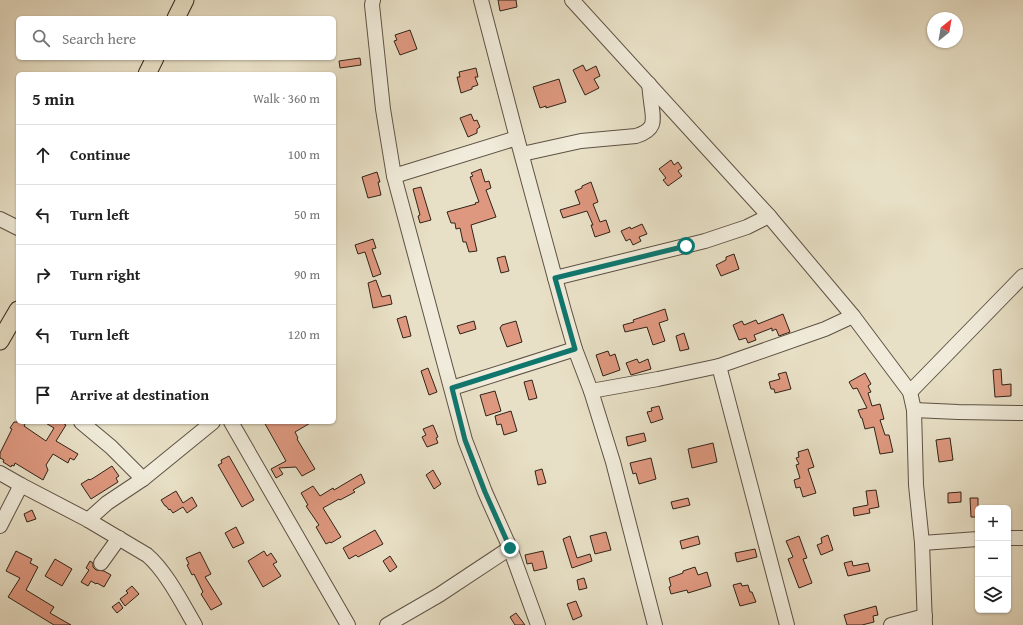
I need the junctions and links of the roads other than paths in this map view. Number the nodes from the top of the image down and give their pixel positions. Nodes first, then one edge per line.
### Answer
1 (185, 0) edge
2 (373, 0) edge
3 (481, 0) edge
4 (572, 0) edge
5 (177, 16) edge
6 (154, 60) edge
7 (148, 72) edge
8 (649, 84) junction
9 (517, 138) junction
10 (522, 154) junction
11 (394, 176) junction
12 (769, 216) junction
13 (0, 219) edge
14 (16, 227) edge
15 (1023, 276) edge
16 (555, 278) junction
17 (16, 313) edge
18 (853, 316) junction
19 (0, 341) edge
20 (575, 349) junction
21 (719, 366) junction
22 (452, 388) junction
23 (591, 391) junction
24 (910, 392) junction
25 (914, 410) junction
26 (1023, 413) edge
27 (82, 424) edge
28 (210, 424) edge
29 (232, 424) edge
30 (0, 473) edge
31 (143, 478) junction
32 (21, 485) junction
33 (88, 520) junction
34 (0, 526) edge
35 (119, 538) junction
36 (1011, 538) edge
37 (1023, 538) edge
38 (975, 539) edge
39 (922, 543) junction
40 (510, 548) junction
41 (100, 563) dead end
42 (925, 620) edge
43 (195, 625) edge
44 (348, 625) edge
45 (387, 625) edge
46 (538, 625) edge
47 (655, 625) edge
48 (787, 625) edge
49 (891, 625) edge

1 - 5 main road
2 - 11 street
3 - 9 street
4 - 8 street
6 - 7 main road
8 - 10 street
8 - 12 street
9 - 10 street
9 - 11 street
10 - 16 street
11 - 22 street
12 - 16 street
12 - 18 street
13 - 14 street
15 - 24 street
16 - 20 street
17 - 19 main road
18 - 21 street
18 - 24 street
20 - 22 street
20 - 23 street
21 - 23 street
21 - 48 street
22 - 40 street
23 - 47 street
24 - 25 street
25 - 26 street
25 - 39 street
27 - 31 street
28 - 31 street
29 - 44 street
30 - 32 street
31 - 33 street
32 - 33 street
32 - 34 street
33 - 35 street
35 - 41 street
35 - 43 street
36 - 37 street
38 - 39 street
39 - 42 street
40 - 45 street
40 - 46 street
42 - 49 street

